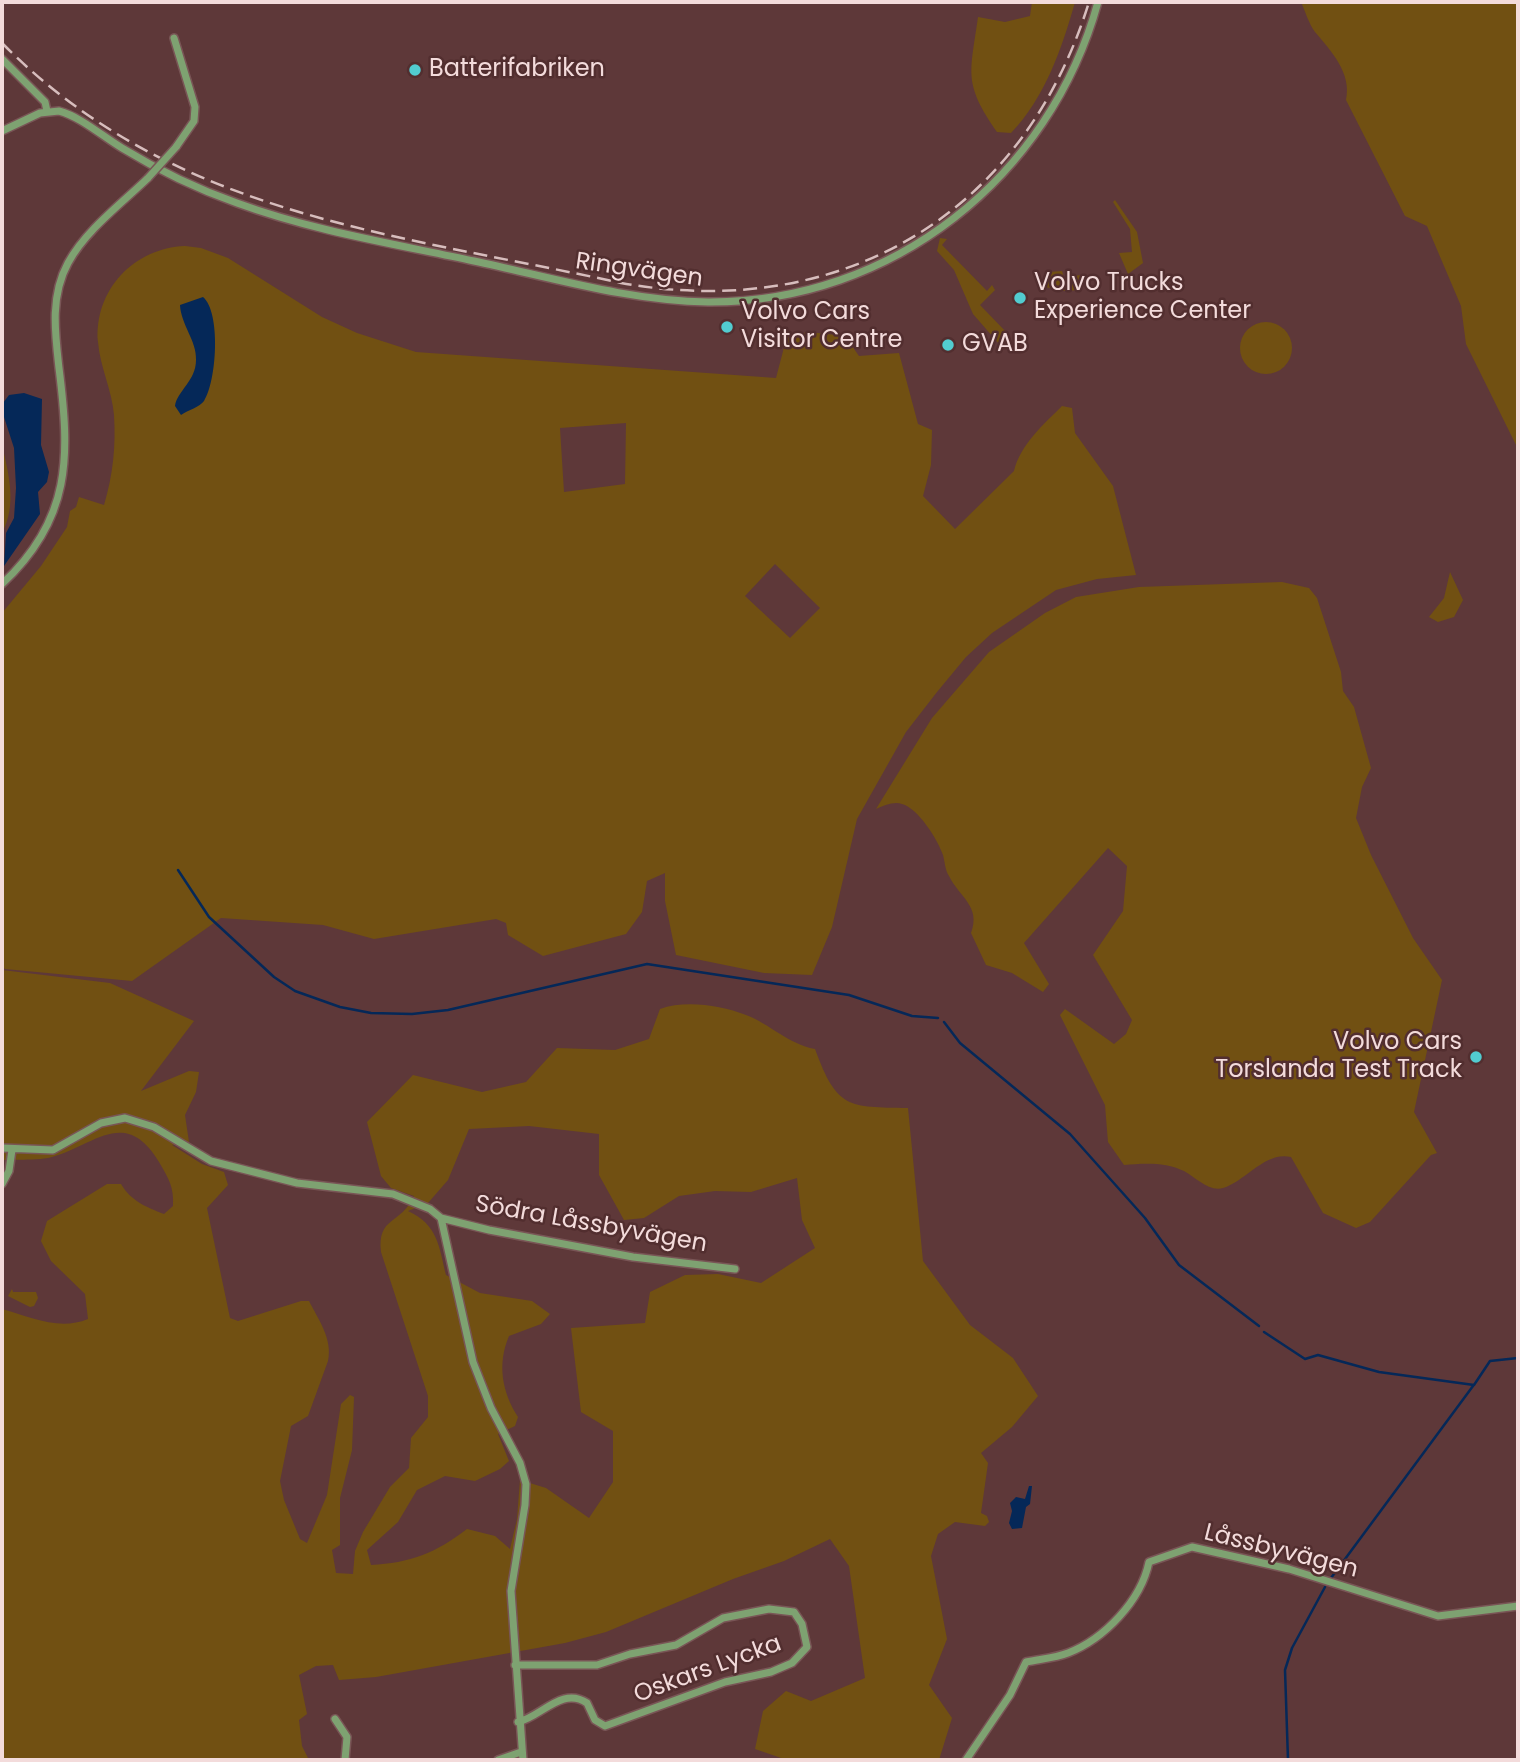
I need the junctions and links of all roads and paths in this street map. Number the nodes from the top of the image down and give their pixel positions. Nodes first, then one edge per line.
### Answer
1 (1098, 2) edge
2 (174, 38) dead end
3 (2, 59) edge
4 (47, 111) junction
5 (2, 131) edge
6 (2, 584) edge
7 (2, 1148) edge
8 (12, 1150) junction
9 (2, 1184) edge
10 (441, 1218) junction
11 (735, 1269) dead end
12 (1518, 1606) edge
13 (515, 1665) junction
14 (335, 1719) dead end
15 (518, 1722) junction
16 (522, 1756) edge
17 (345, 1760) edge
18 (498, 1760) edge
19 (966, 1760) edge

1 - 4 street, Ringvägen
2 - 6 street, bridge
3 - 4 street
4 - 5 street
7 - 8 street, Södra Låssbyvägen
8 - 9 street
8 - 10 street, Södra Låssbyvägen
10 - 11 street, Södra Låssbyvägen
10 - 13 street
12 - 19 street, Låssbyvägen
13 - 15 street
13 - 15 street, Oskars Lycka
14 - 17 street
15 - 16 street
16 - 18 street

